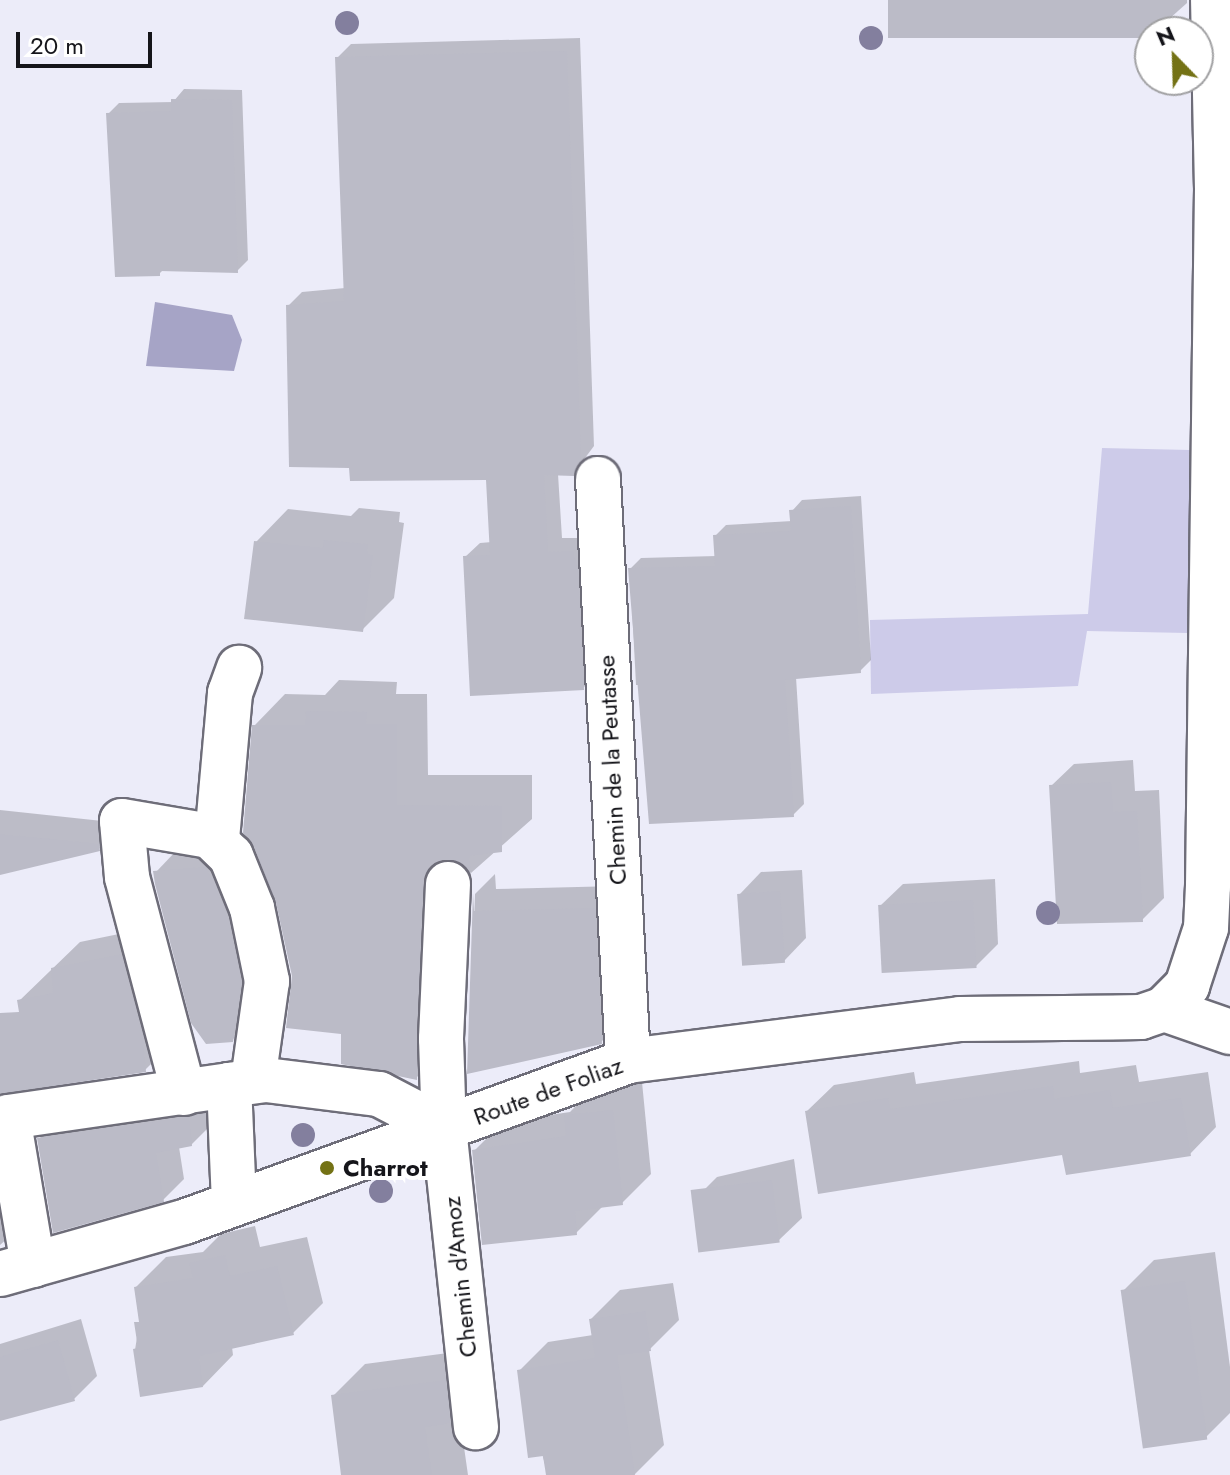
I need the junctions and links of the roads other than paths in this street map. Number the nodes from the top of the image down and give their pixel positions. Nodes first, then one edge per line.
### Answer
1 (1213, 0) edge
2 (598, 479) dead end
3 (239, 668) dead end
4 (217, 839) junction
5 (448, 884) dead end
6 (1164, 1009) junction
7 (1230, 1032) edge
8 (628, 1061) junction
9 (241, 1083) junction
10 (184, 1093) junction
11 (444, 1128) junction
12 (234, 1203) junction
13 (16, 1270) edge
14 (476, 1427) dead end

1 - 6 street
2 - 8 street, Chemin de la Peutasse
3 - 4 street
4 - 9 street
4 - 10 street
5 - 11 street, Chemin d'Amoz
6 - 7 street
6 - 8 street, Route de Foliaz
8 - 11 street, Route de Foliaz
9 - 10 street
9 - 11 street
9 - 12 street
10 - 13 street
11 - 12 street, Route de Foliaz
11 - 14 street, Chemin d'Amoz
12 - 13 street, Route de Foliaz

